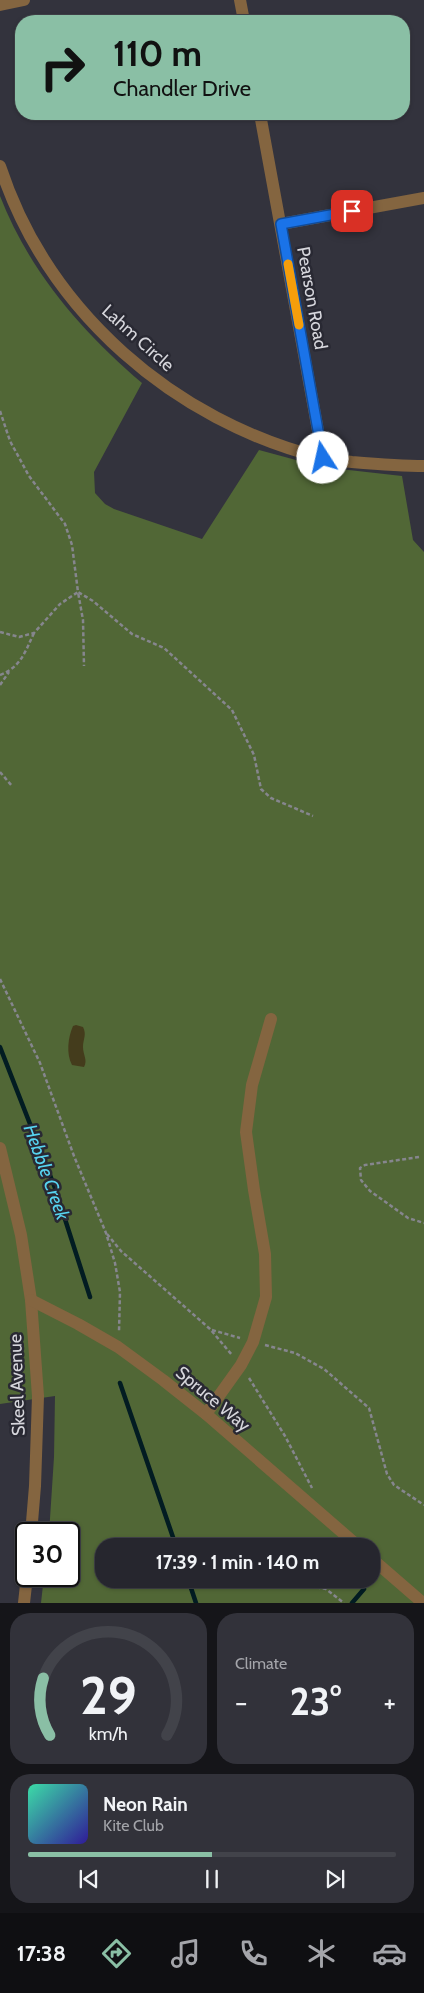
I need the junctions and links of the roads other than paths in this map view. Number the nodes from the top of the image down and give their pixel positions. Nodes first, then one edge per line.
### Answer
1 (24, 0) edge
2 (240, 0) edge
3 (0, 5) edge
4 (243, 15) edge
5 (261, 120) edge
6 (0, 166) edge
7 (5, 195) edge
8 (424, 198) edge
9 (281, 224) junction
10 (323, 458) junction
11 (424, 466) edge
12 (271, 1020) dead end
13 (0, 1148) edge
14 (30, 1300) junction
15 (206, 1414) junction
16 (32, 1522) edge
17 (349, 1538) edge
18 (380, 1566) edge
19 (26, 1587) edge
20 (24, 1603) edge
21 (423, 1603) edge

1 - 3 street
2 - 4 street
5 - 9 street, Pearson Road
6 - 7 street, Lahm Circle
7 - 10 street, Lahm Circle
8 - 9 street
9 - 10 street, Pearson Road
10 - 11 street, Lahm Circle
12 - 15 street
13 - 14 street, Skeel Avenue
14 - 15 street, Spruce Way
14 - 16 street, Skeel Avenue
15 - 17 street, Spruce Way
18 - 21 street
19 - 20 street

